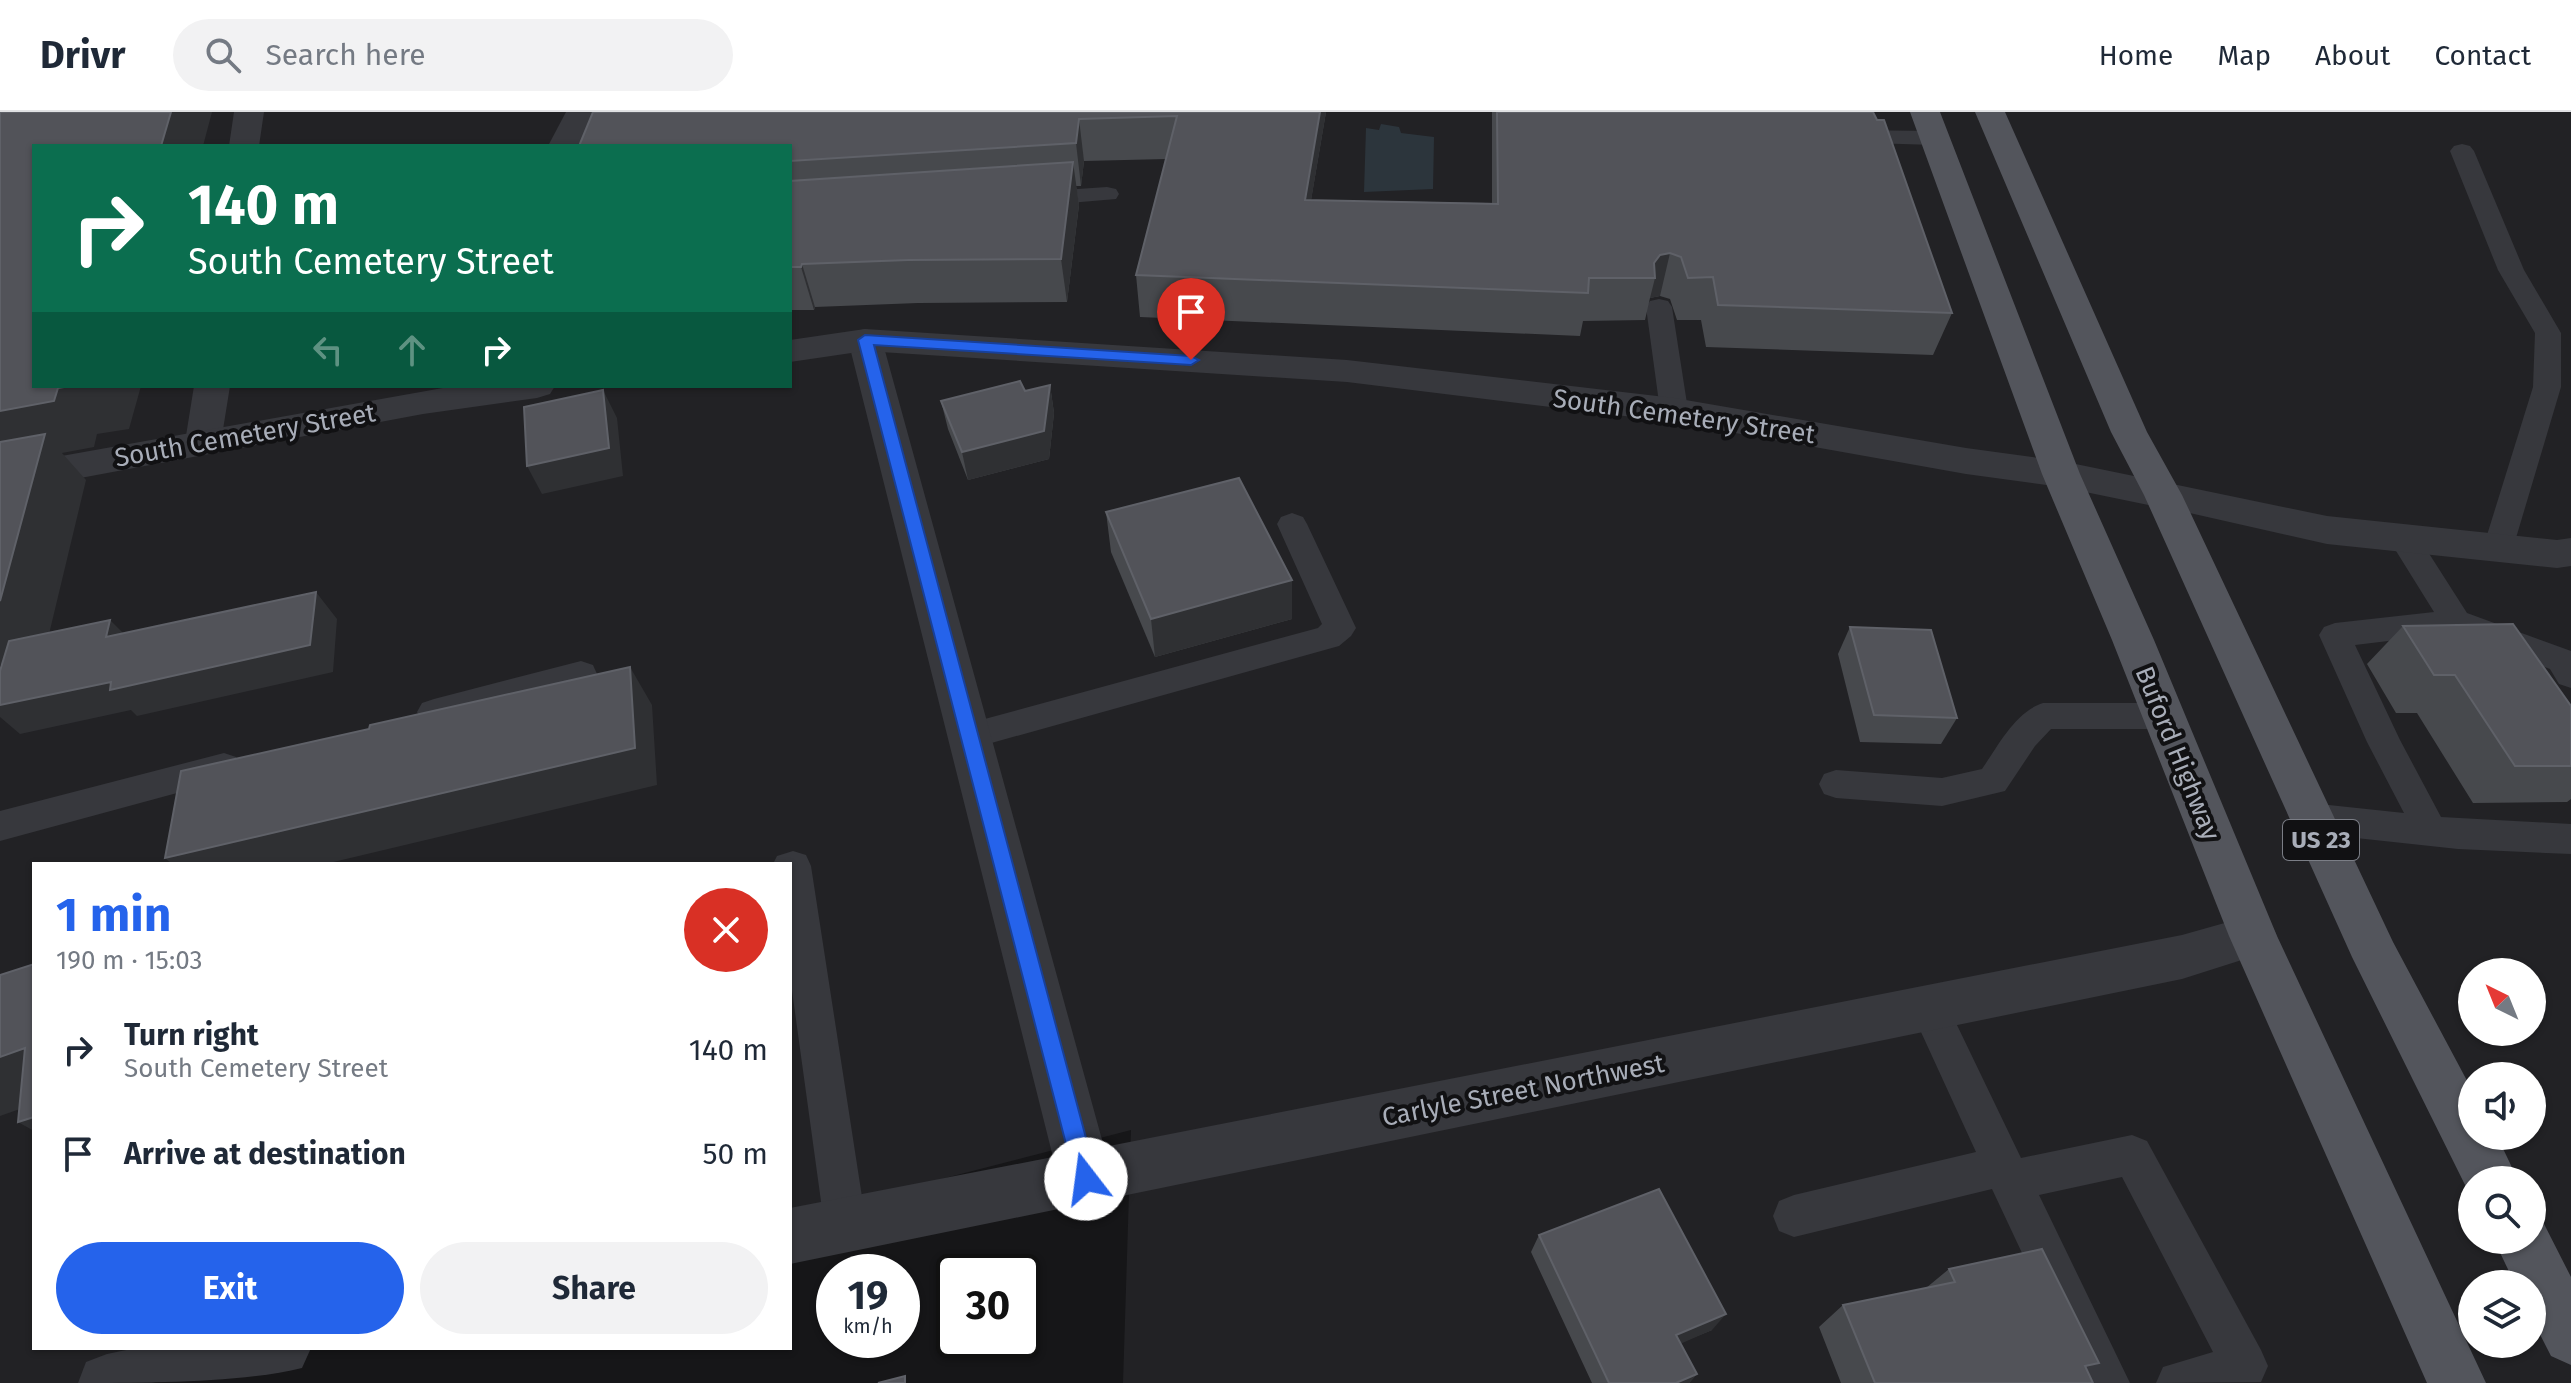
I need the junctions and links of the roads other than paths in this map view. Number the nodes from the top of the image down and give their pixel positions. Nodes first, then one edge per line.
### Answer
1 (249, 112) edge
2 (581, 112) edge
3 (1990, 112) edge
4 (1930, 125) edge
5 (1826, 137) edge
6 (244, 144) edge
7 (564, 144) edge
8 (2462, 151) dead end
9 (1107, 194) dead end
10 (1012, 200) edge
11 (1659, 307) dead end
12 (865, 340) junction
13 (792, 351) edge
14 (212, 388) edge
15 (510, 388) edge
16 (428, 394) edge
17 (1674, 410) junction
18 (203, 442) junction
19 (2061, 474) junction
20 (0, 480) edge
21 (2163, 495) junction
22 (1292, 524) dead end
23 (2403, 538) junction
24 (2498, 548) junction
25 (2566, 549) edge
26 (2456, 621) junction
27 (581, 674) edge
28 (2571, 675) edge
29 (2163, 716) junction
30 (397, 722) edge
31 (970, 736) junction
32 (260, 758) edge
33 (1836, 784) dead end
34 (2310, 818) junction
35 (0, 826) edge
36 (2430, 830) junction
37 (2571, 839) edge
38 (792, 866) edge
39 (2253, 936) junction
40 (1929, 1008) junction
41 (2484, 1166) edge
42 (2007, 1174) junction
43 (1086, 1179) junction
44 (1794, 1216) dead end
45 (845, 1223) junction
46 (792, 1236) edge
47 (2545, 1268) edge
48 (2571, 1336) edge
49 (272, 1350) edge
50 (107, 1383) edge
51 (2107, 1383) edge
52 (2179, 1383) edge
53 (2457, 1383) edge

1 - 6 street
2 - 7 street
3 - 21 main road, US 23
4 - 5 lane
4 - 19 main road, Buford Highway
8 - 24 lane
9 - 10 lane
11 - 17 lane
12 - 13 street, South Cemetery Street
12 - 17 street, South Cemetery Street
12 - 31 street
14 - 18 street
15 - 16 street, South Cemetery Street
16 - 18 street, South Cemetery Street
17 - 19 street, South Cemetery Street
18 - 20 street, South Cemetery Street
19 - 21 street, South Cemetery Street
19 - 29 main road, Buford Highway
21 - 23 street, South Cemetery Street
21 - 34 main road, US 23
22 - 31 lane
23 - 24 street, South Cemetery Street
23 - 26 lane
24 - 25 street, South Cemetery Street
26 - 28 lane
26 - 36 lane
27 - 30 lane
29 - 33 lane
29 - 39 main road, Buford Highway
31 - 43 street
32 - 35 lane
34 - 36 lane
34 - 41 main road, US 23
36 - 37 lane
38 - 45 lane
39 - 40 street, Carlyle Street Northwest
39 - 53 main road, Buford Highway
40 - 42 lane
40 - 43 street, Carlyle Street Northwest
42 - 44 lane
42 - 51 lane
42 - 52 lane
43 - 45 street, Carlyle Street Northwest
45 - 46 street, Carlyle Street Northwest
47 - 48 main road
49 - 50 street

